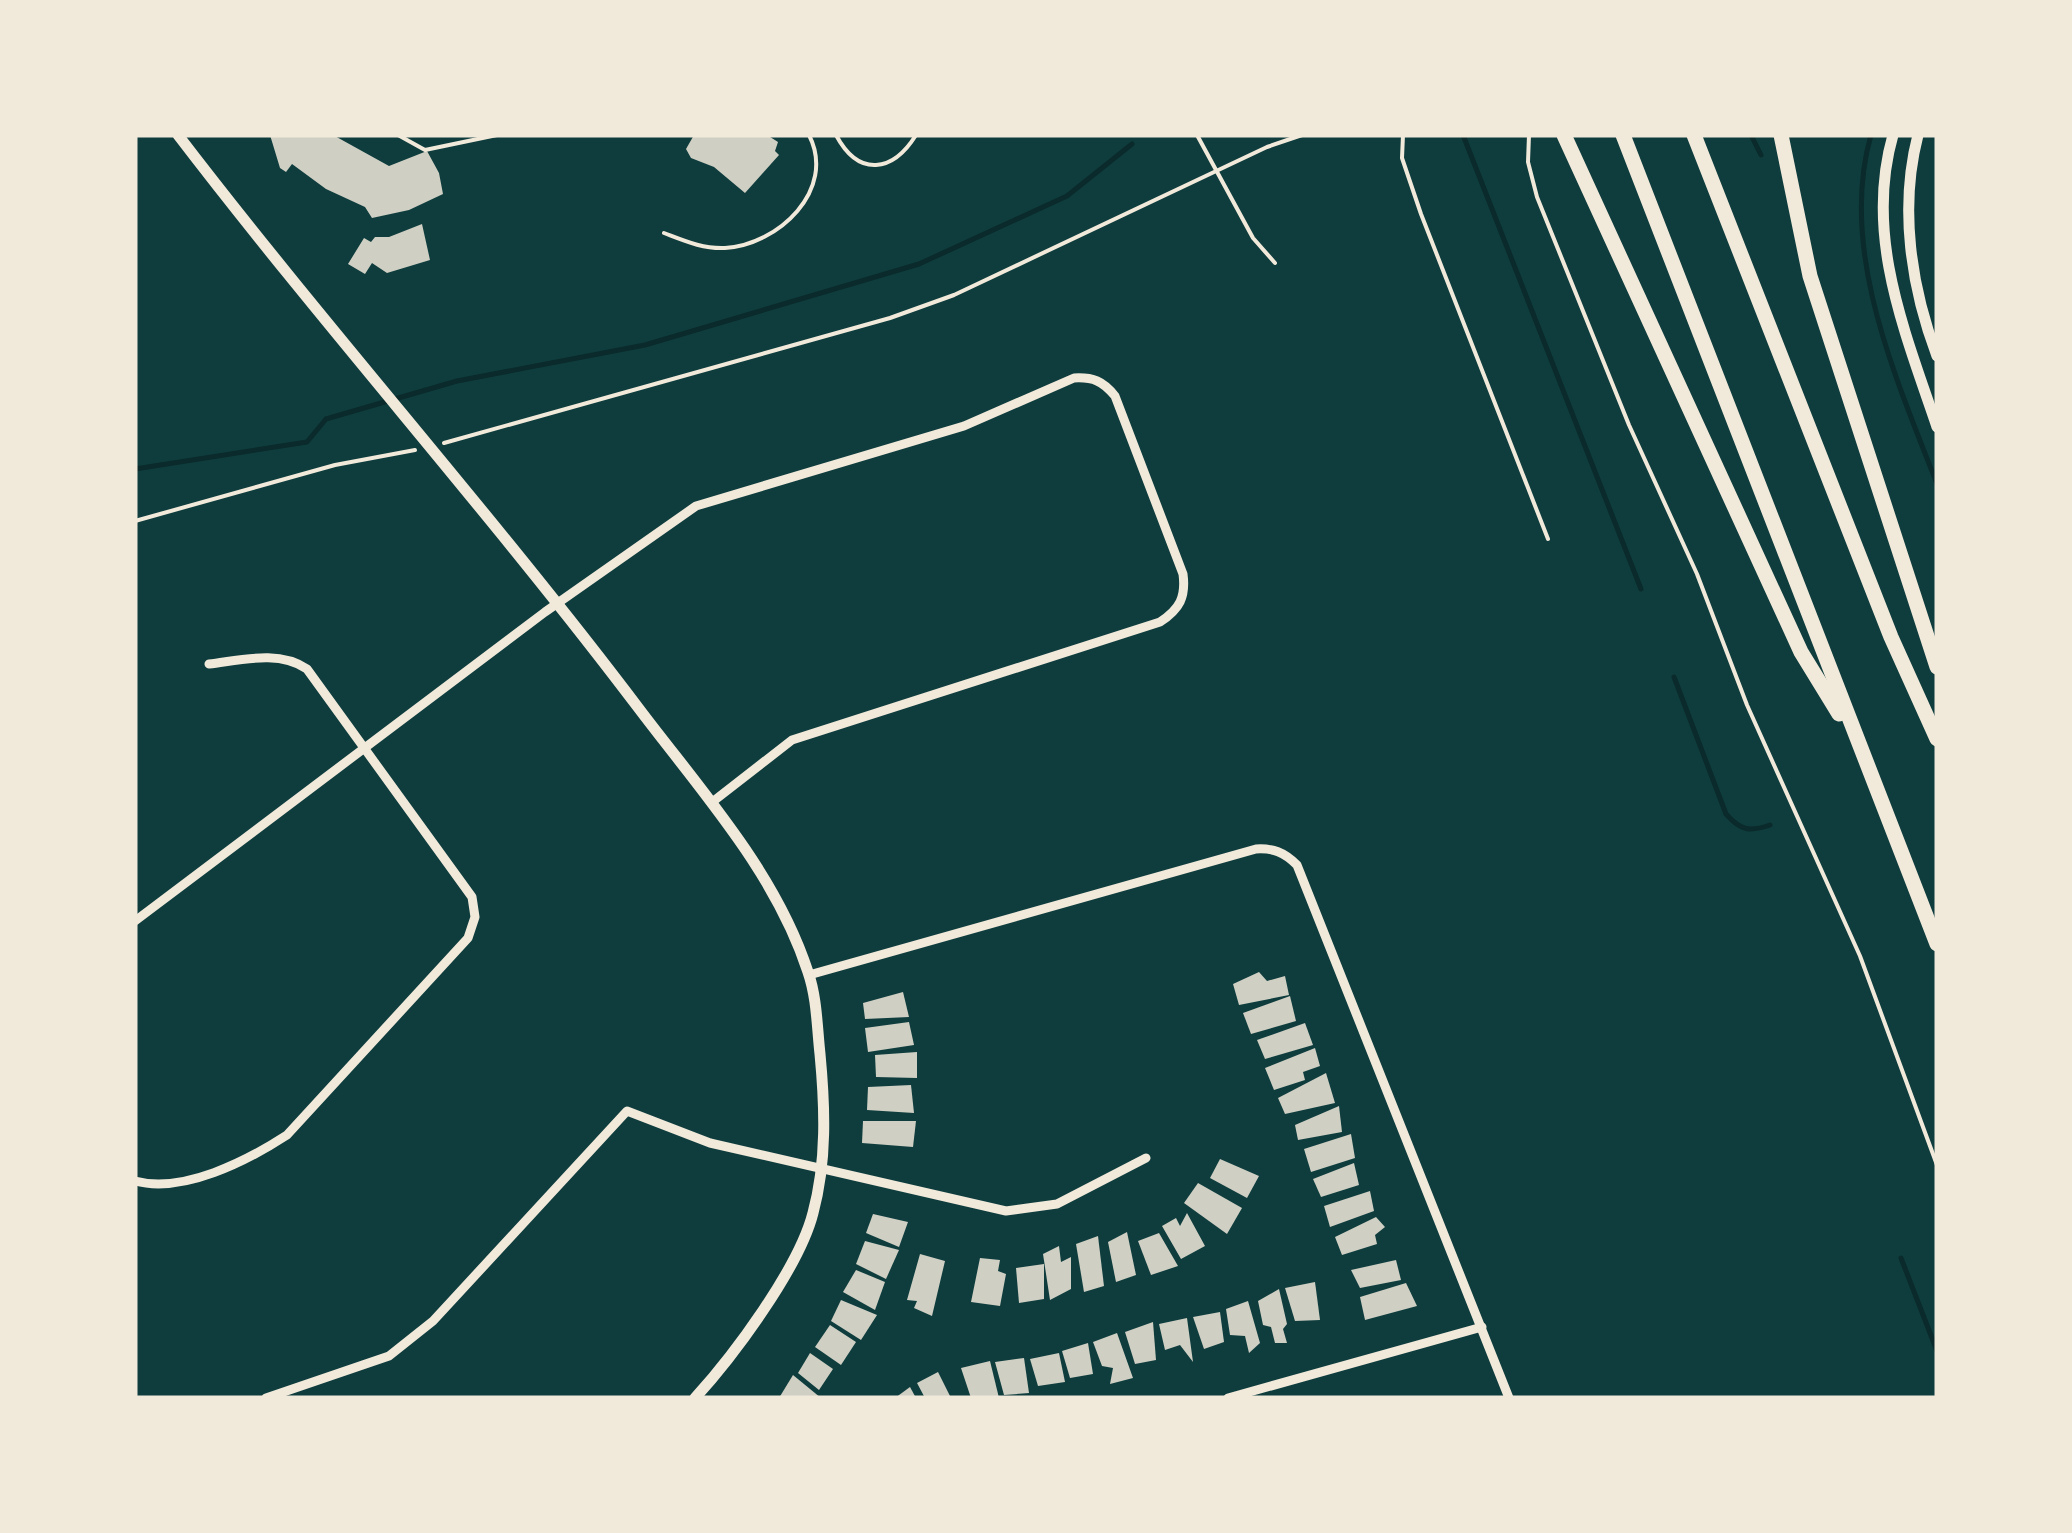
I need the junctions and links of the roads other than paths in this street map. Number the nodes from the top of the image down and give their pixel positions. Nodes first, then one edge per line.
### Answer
1 (178, 135) edge
2 (398, 135) edge
3 (498, 135) edge
4 (1564, 135) edge
5 (1623, 135) edge
6 (1694, 135) edge
7 (1781, 135) edge
8 (1892, 135) edge
9 (1918, 135) edge
10 (1937, 356) edge
11 (1937, 428) edge
12 (559, 603) junction
13 (209, 664) dead end
14 (1937, 667) edge
15 (1937, 739) edge
16 (1859, 746) junction
17 (364, 747) junction
18 (711, 804) junction
19 (135, 920) edge
20 (1937, 944) edge
21 (809, 975) junction
22 (1146, 1158) dead end
23 (822, 1171) junction
24 (135, 1181) edge
25 (1482, 1327) junction
26 (266, 1398) edge
27 (695, 1398) edge
28 (1228, 1398) edge
29 (1509, 1398) edge

1 - 12 street
2 - 3 lane
4 - 16 highway
5 - 16 highway
6 - 15 highway
7 - 14 highway
8 - 11 street
9 - 10 street
12 - 17 street
12 - 18 street
12 - 18 street
13 - 17 street
16 - 20 highway
17 - 19 street
17 - 24 street
18 - 21 street
21 - 23 street
21 - 25 street
22 - 23 street
23 - 26 street
23 - 27 street
25 - 28 street
25 - 29 street

